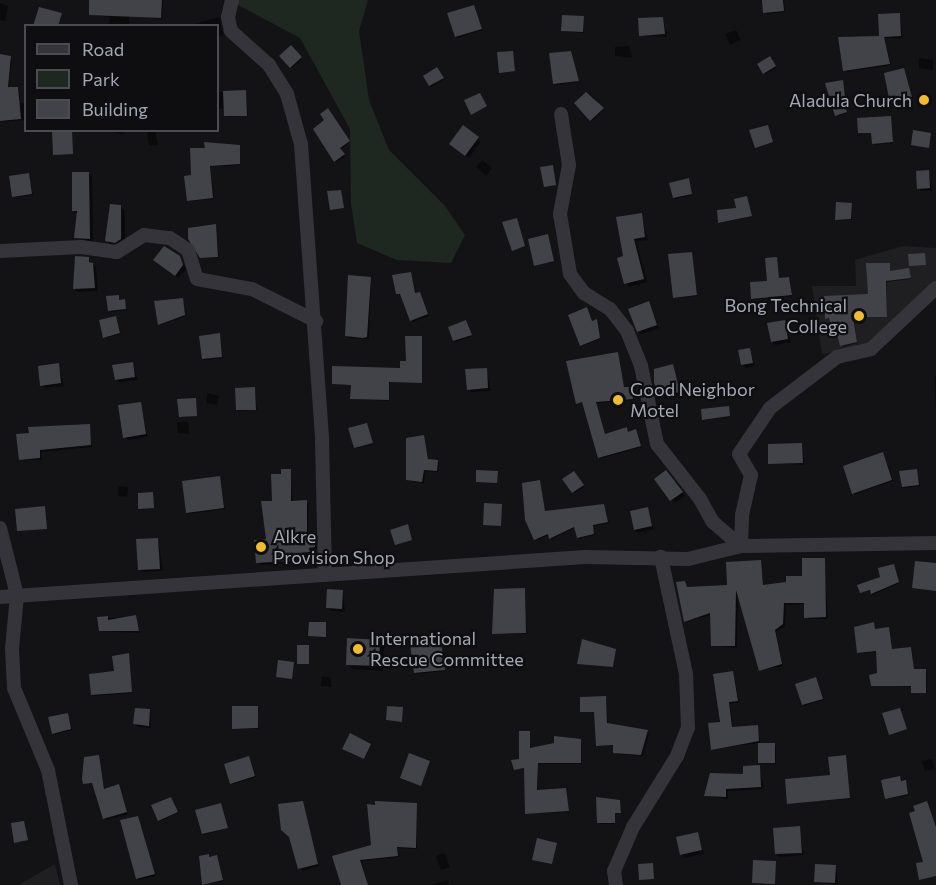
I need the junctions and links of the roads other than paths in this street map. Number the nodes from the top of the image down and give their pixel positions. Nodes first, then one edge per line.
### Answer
1 (232, 0) edge
2 (561, 114) dead end
3 (0, 251) edge
4 (936, 288) edge
5 (316, 321) junction
6 (0, 528) edge
7 (936, 543) edge
8 (741, 546) junction
9 (661, 557) junction
10 (325, 575) junction
11 (17, 595) junction
12 (0, 597) edge
13 (71, 885) edge
14 (616, 885) edge

1 - 5 street
2 - 8 street
3 - 5 street
4 - 8 street
5 - 10 street
6 - 11 street
7 - 8 street
8 - 9 street
9 - 10 street
9 - 14 street
10 - 11 street
11 - 12 street
11 - 13 street

